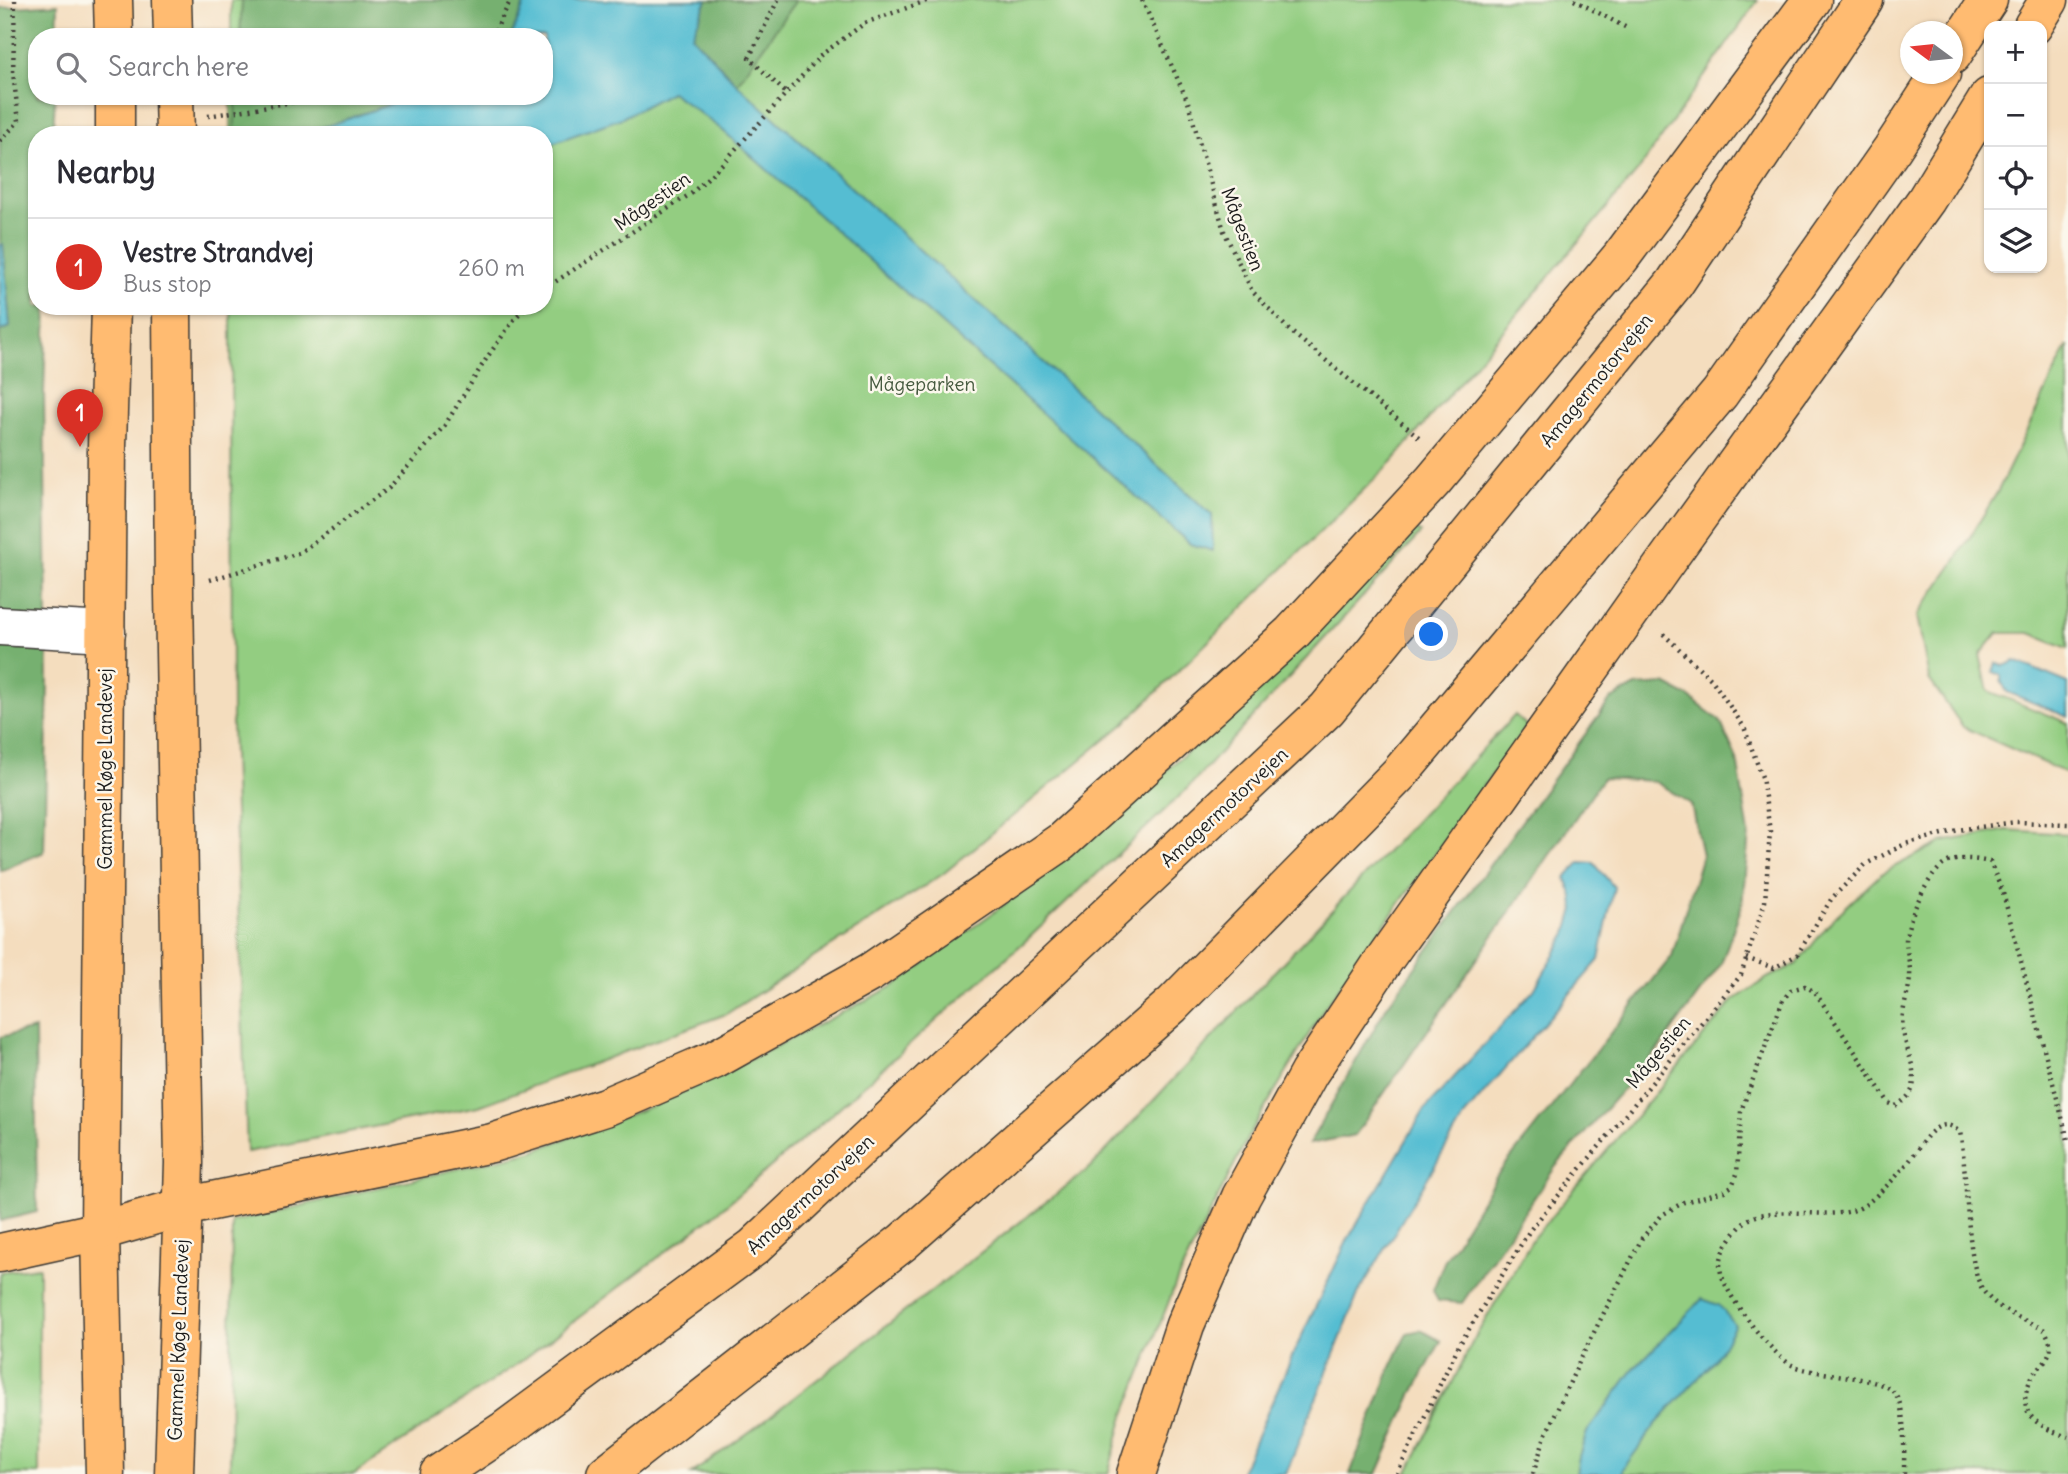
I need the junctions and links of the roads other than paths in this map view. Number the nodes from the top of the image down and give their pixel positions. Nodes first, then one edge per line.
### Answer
1 (113, 0) edge
2 (172, 0) edge
3 (1812, 0) edge
4 (1864, 0) edge
5 (1988, 0) edge
6 (2049, 0) edge
7 (2036, 21) edge
8 (114, 28) edge
9 (173, 28) edge
10 (1963, 38) edge
11 (1934, 84) edge
12 (115, 105) edge
13 (174, 105) edge
14 (1984, 105) edge
15 (115, 126) edge
16 (175, 126) edge
17 (111, 315) edge
18 (172, 315) edge
19 (0, 626) edge
20 (106, 632) junction
21 (183, 1207) junction
22 (100, 1231) junction
23 (0, 1253) edge
24 (105, 1474) edge
25 (174, 1474) edge
26 (439, 1474) edge
27 (606, 1474) edge
28 (1136, 1474) edge

1 - 8 main road
2 - 9 main road
3 - 21 main road
4 - 26 main road, Amagermotorvejen
5 - 10 main road
6 - 7 main road
11 - 27 main road
12 - 15 main road
13 - 16 main road
14 - 28 main road
17 - 20 main road, Gammel Køge Landevej
18 - 21 main road, Gammel Køge Landevej
19 - 20 lane
20 - 22 main road, Gammel Køge Landevej
21 - 22 main road, Gammel Køge Landevej
21 - 25 main road, Gammel Køge Landevej
22 - 23 main road
22 - 24 main road, Gammel Køge Landevej

